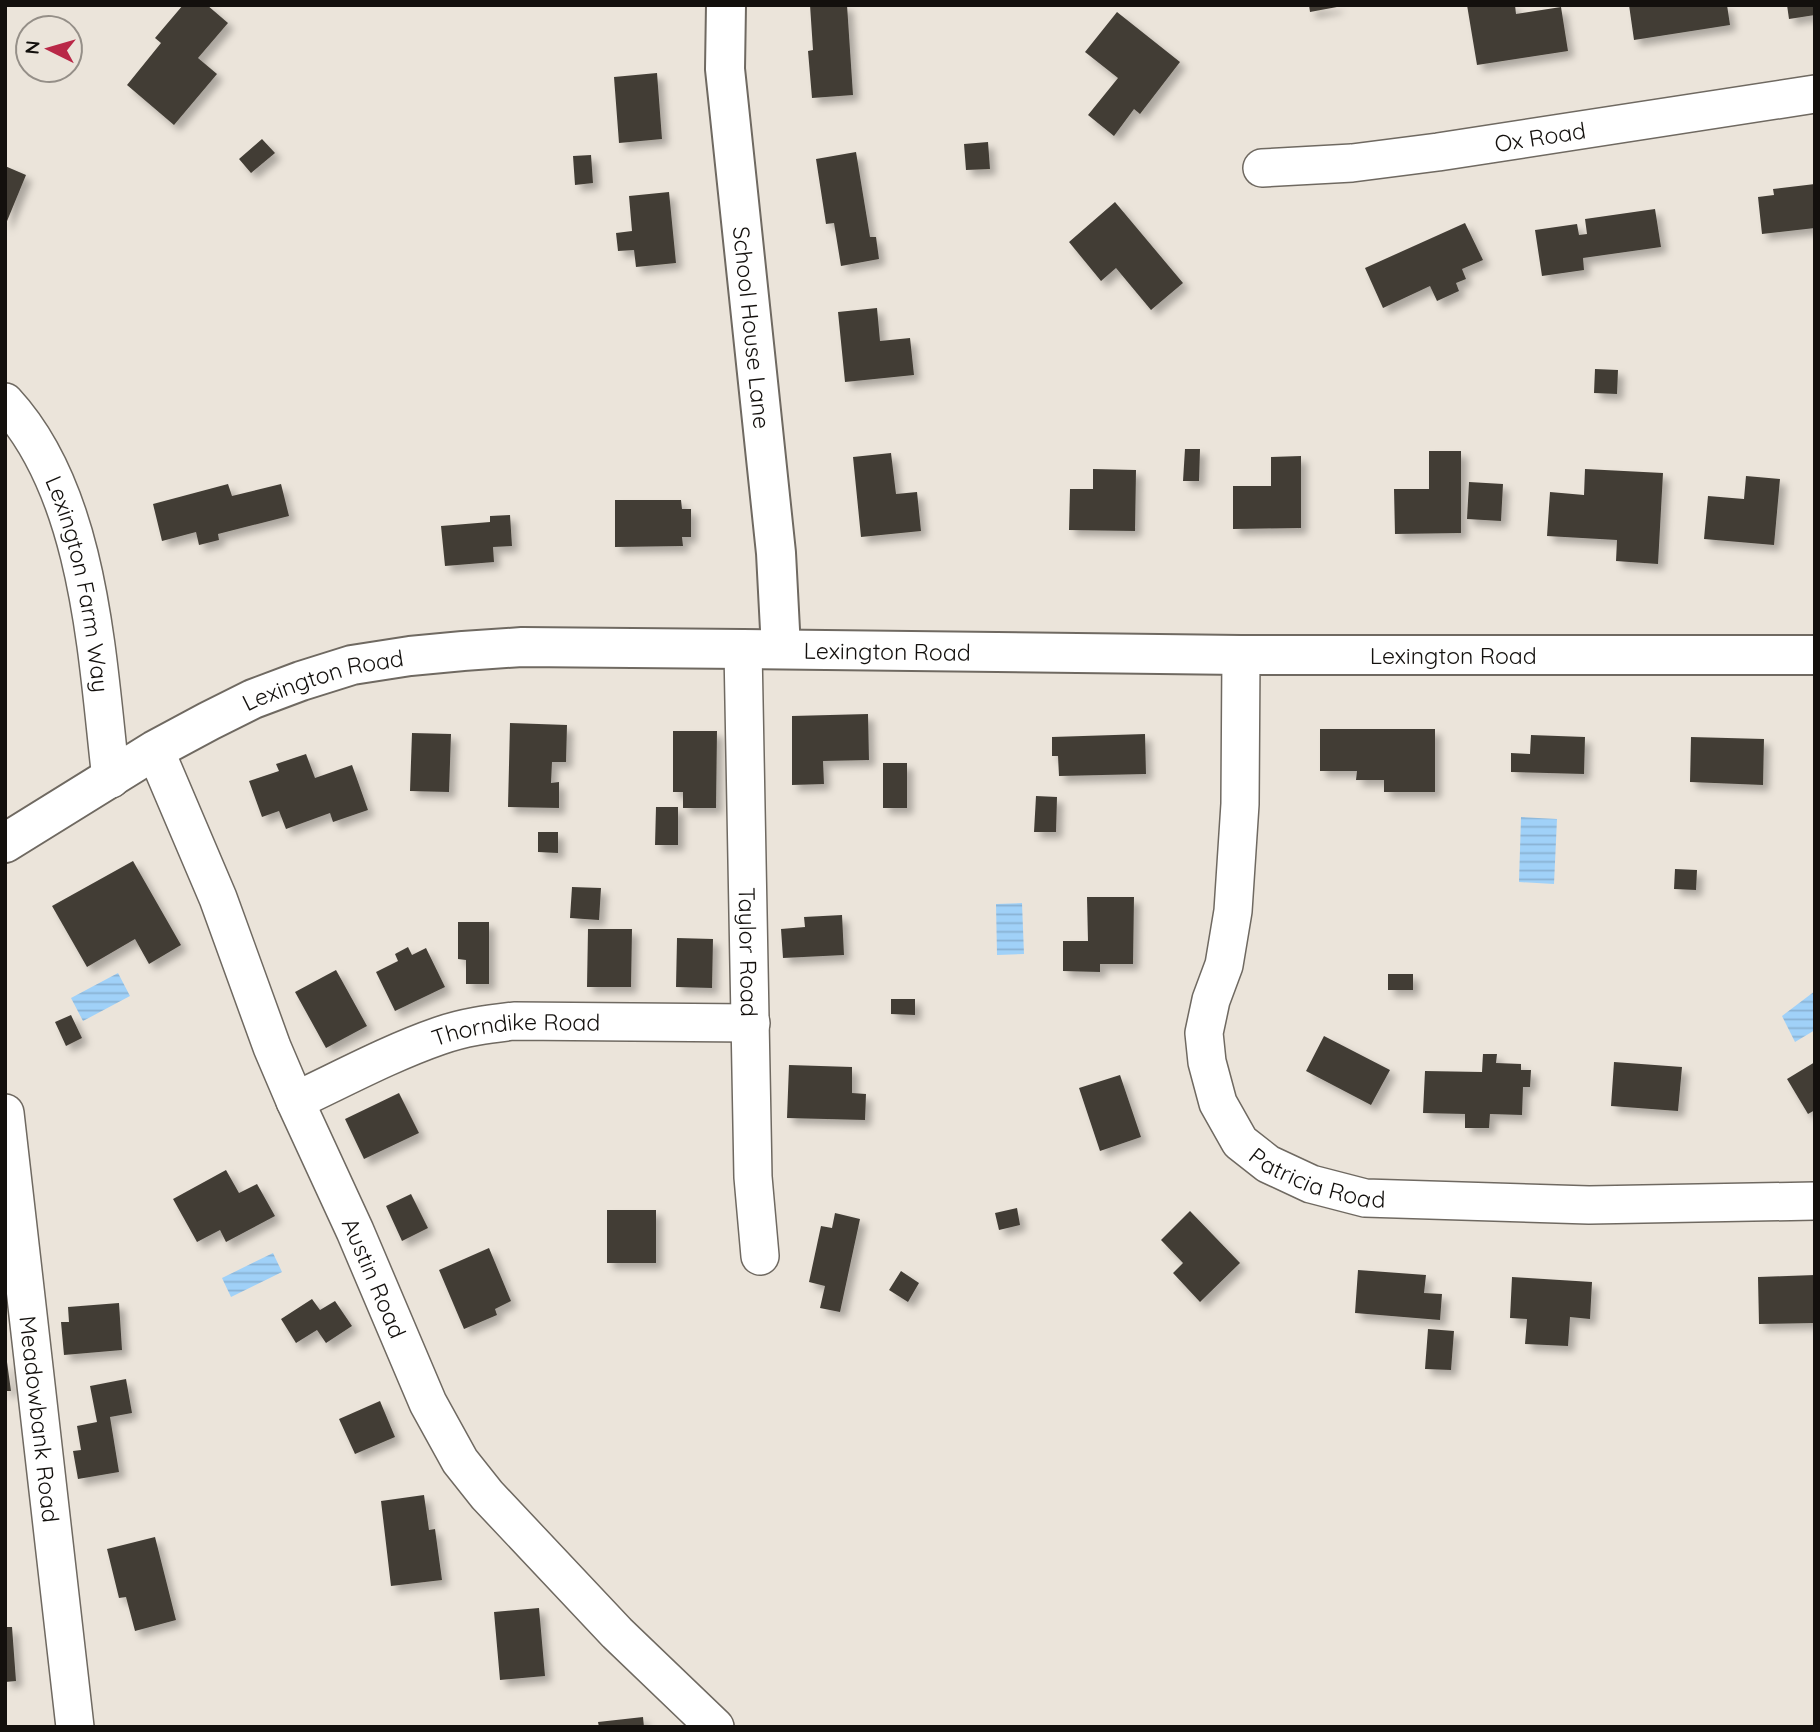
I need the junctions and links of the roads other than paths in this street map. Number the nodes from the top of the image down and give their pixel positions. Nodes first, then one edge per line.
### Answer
1 (726, 5) edge
2 (1815, 94) edge
3 (1262, 168) dead end
4 (5, 402) edge
5 (743, 649) junction
6 (781, 649) junction
7 (1241, 655) junction
8 (1815, 655) edge
9 (155, 750) junction
10 (111, 779) junction
11 (5, 843) edge
12 (751, 1023) junction
13 (295, 1101) junction
14 (5, 1113) edge
15 (1815, 1201) edge
16 (760, 1256) dead end
17 (75, 1727) edge
18 (715, 1727) edge

1 - 6 street, School House Lane
2 - 3 street, Ox Road
4 - 10 street, Lexington Farm Way
5 - 6 street, Lexington Road
5 - 9 street, Lexington Road
5 - 12 street, Taylor Road
6 - 7 street, Lexington Road
7 - 8 street, Lexington Road
7 - 15 street, Patricia Road
9 - 10 street, Lexington Road
9 - 13 street, Austin Road
10 - 11 street, Lexington Road
12 - 13 street, Thorndike Road
12 - 16 street, Taylor Road
13 - 18 street, Austin Road
14 - 17 street, Meadowbank Road

